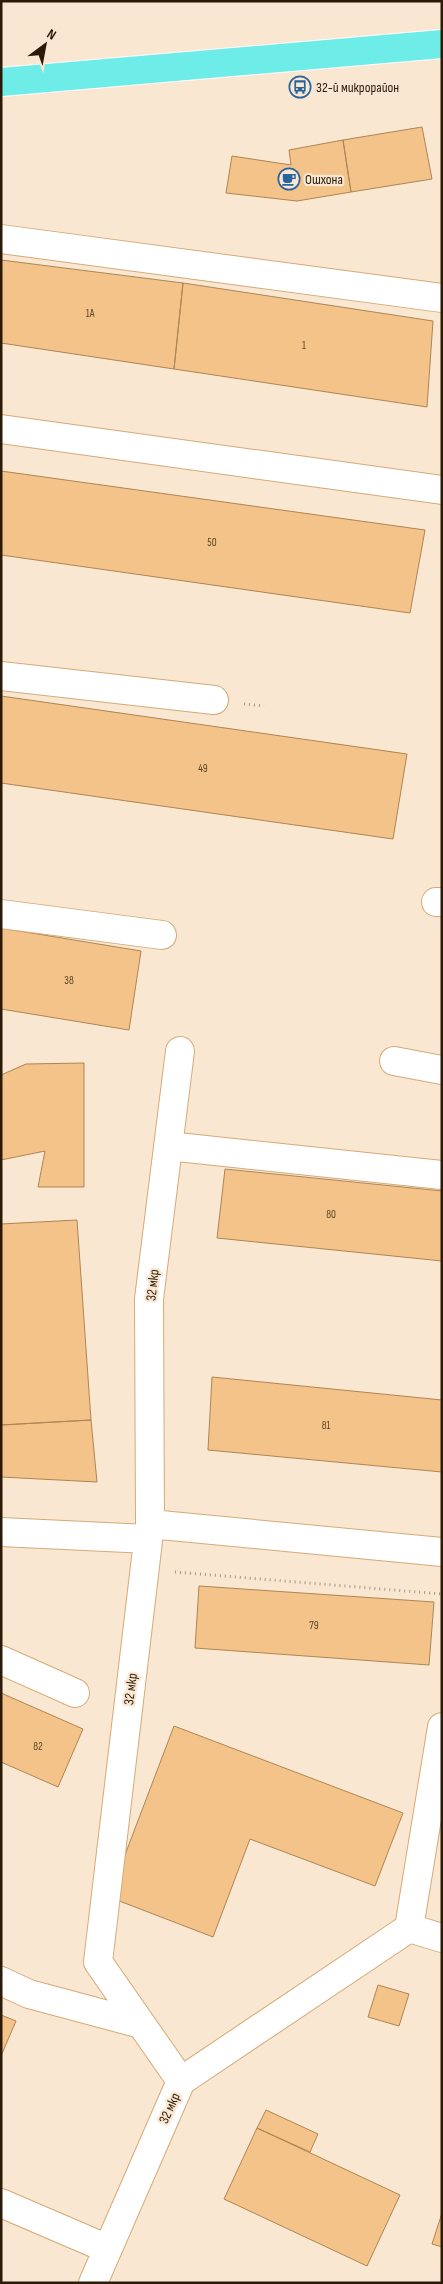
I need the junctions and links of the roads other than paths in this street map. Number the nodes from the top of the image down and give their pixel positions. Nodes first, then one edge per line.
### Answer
1 (442, 44) edge
2 (1, 82) edge
3 (1, 239) edge
4 (442, 298) edge
5 (1, 429) edge
6 (442, 490) edge
7 (1, 676) edge
8 (214, 700) dead end
9 (1, 914) edge
10 (162, 935) dead end
11 (180, 1051) dead end
12 (394, 1061) dead end
13 (442, 1070) edge
14 (168, 1146) junction
15 (442, 1175) edge
16 (1, 1532) edge
17 (149, 1532) junction
18 (442, 1552) edge
19 (1, 1660) edge
20 (75, 1693) dead end
21 (442, 1727) edge
22 (409, 1928) junction
23 (442, 1938) edge
24 (1, 1981) edge
25 (141, 2024) junction
26 (181, 2081) junction
27 (1, 2203) edge
28 (108, 2249) junction
29 (93, 2283) edge

1 - 2 main road
3 - 4 street
5 - 6 street
7 - 8 street
9 - 10 street
11 - 14 street, 32 мкр
12 - 13 street
14 - 15 street
14 - 17 street, 32 мкр
16 - 17 street
17 - 18 street
17 - 25 street, 32 мкр
19 - 20 street
21 - 22 street
22 - 23 street
22 - 26 street
24 - 25 street
25 - 26 street, 32 мкр
26 - 28 street, 32 мкр
27 - 28 street
28 - 29 street, 32 мкр

